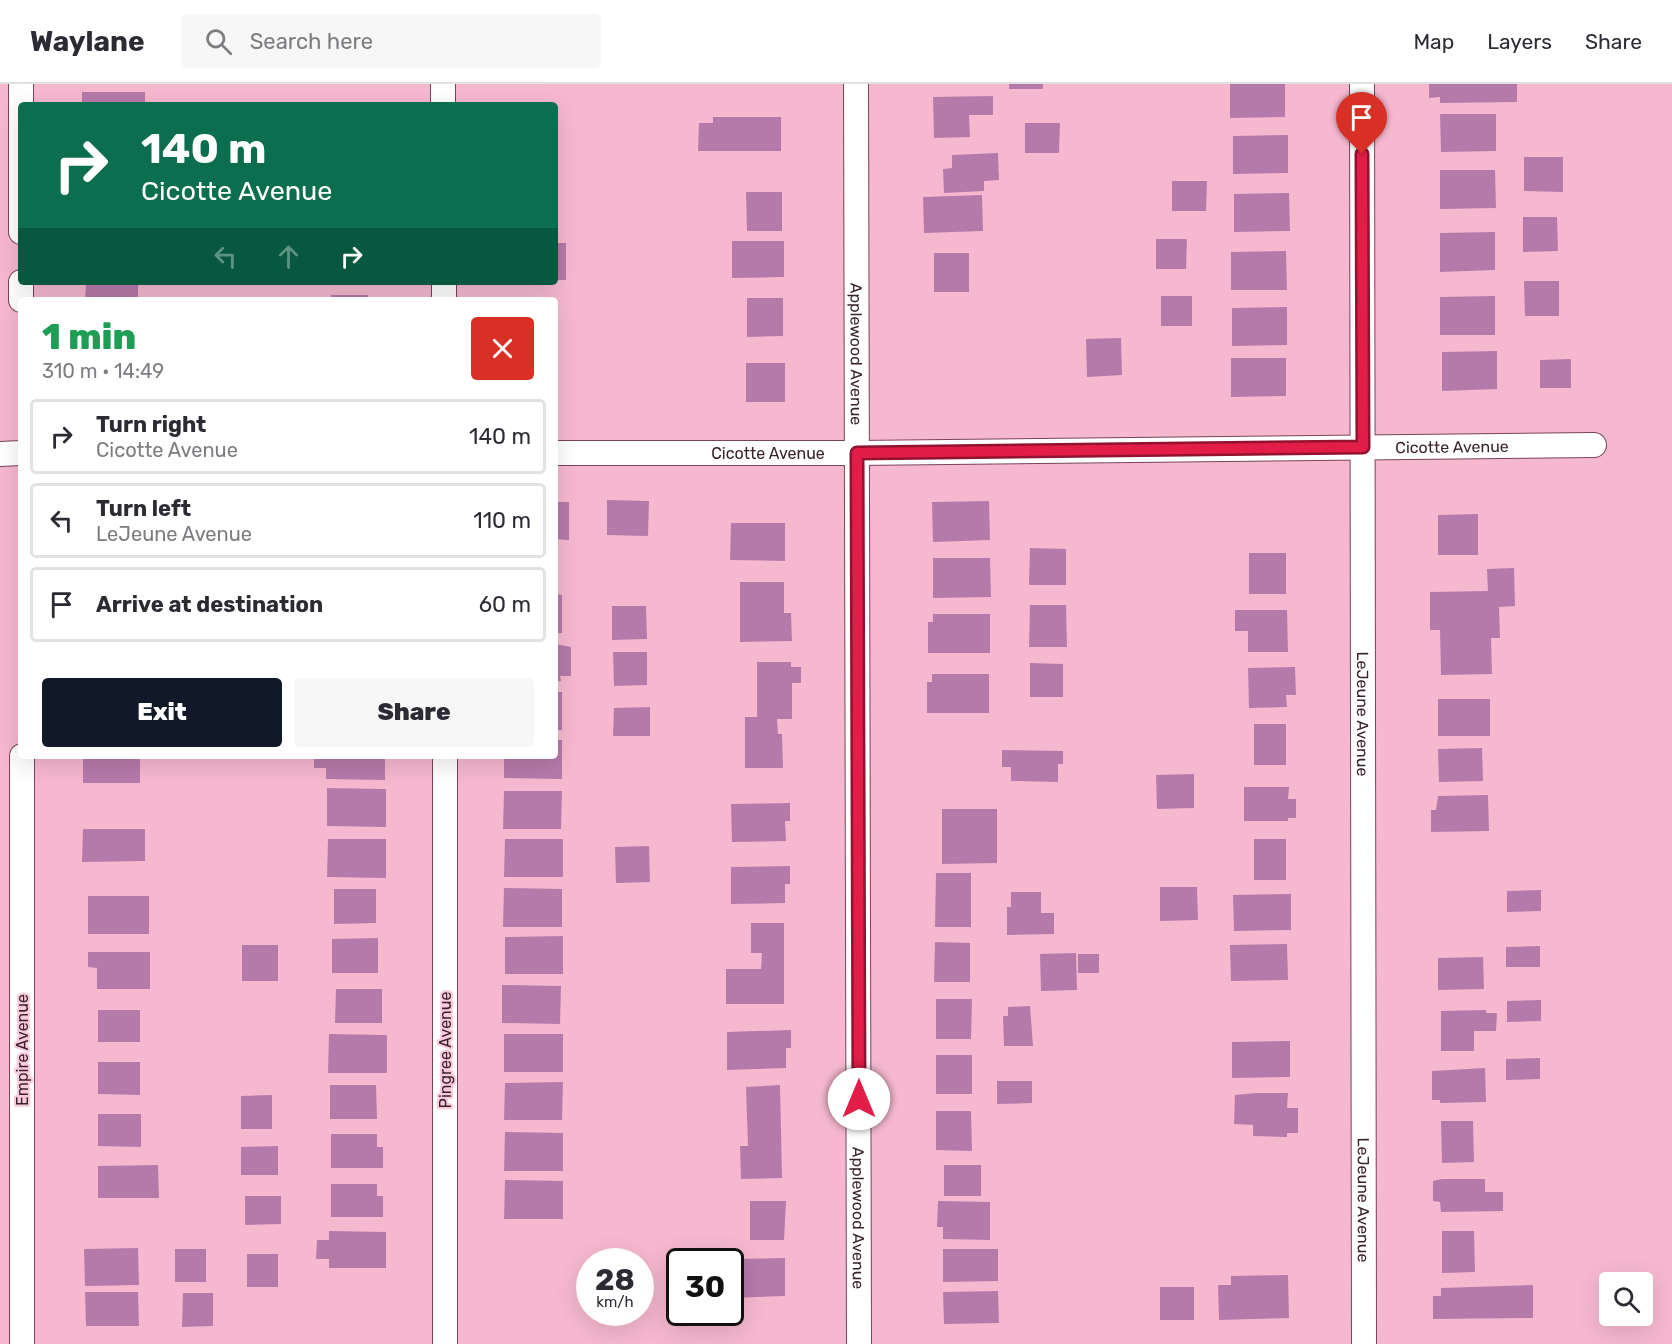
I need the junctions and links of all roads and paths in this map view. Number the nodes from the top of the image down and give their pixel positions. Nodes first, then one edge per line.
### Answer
1 (21, 84) edge
2 (443, 84) edge
3 (856, 84) edge
4 (1362, 84) edge
5 (21, 102) edge
6 (443, 102) edge
7 (1594, 445) dead end
8 (1363, 447) junction
9 (18, 453) edge
10 (558, 453) edge
11 (857, 453) junction
12 (0, 454) edge
13 (22, 759) edge
14 (445, 759) edge
15 (22, 1344) edge
16 (445, 1344) edge
17 (860, 1344) edge
18 (1364, 1344) edge

1 - 5 street
2 - 6 street
3 - 11 street, Applewood Avenue
4 - 8 street, LeJeune Avenue
7 - 8 street, Cicotte Avenue
8 - 11 street, Cicotte Avenue
8 - 18 street, LeJeune Avenue
9 - 12 street
10 - 11 street, Cicotte Avenue
11 - 17 street, Applewood Avenue
13 - 15 street, Empire Avenue
14 - 16 street, Pingree Avenue

